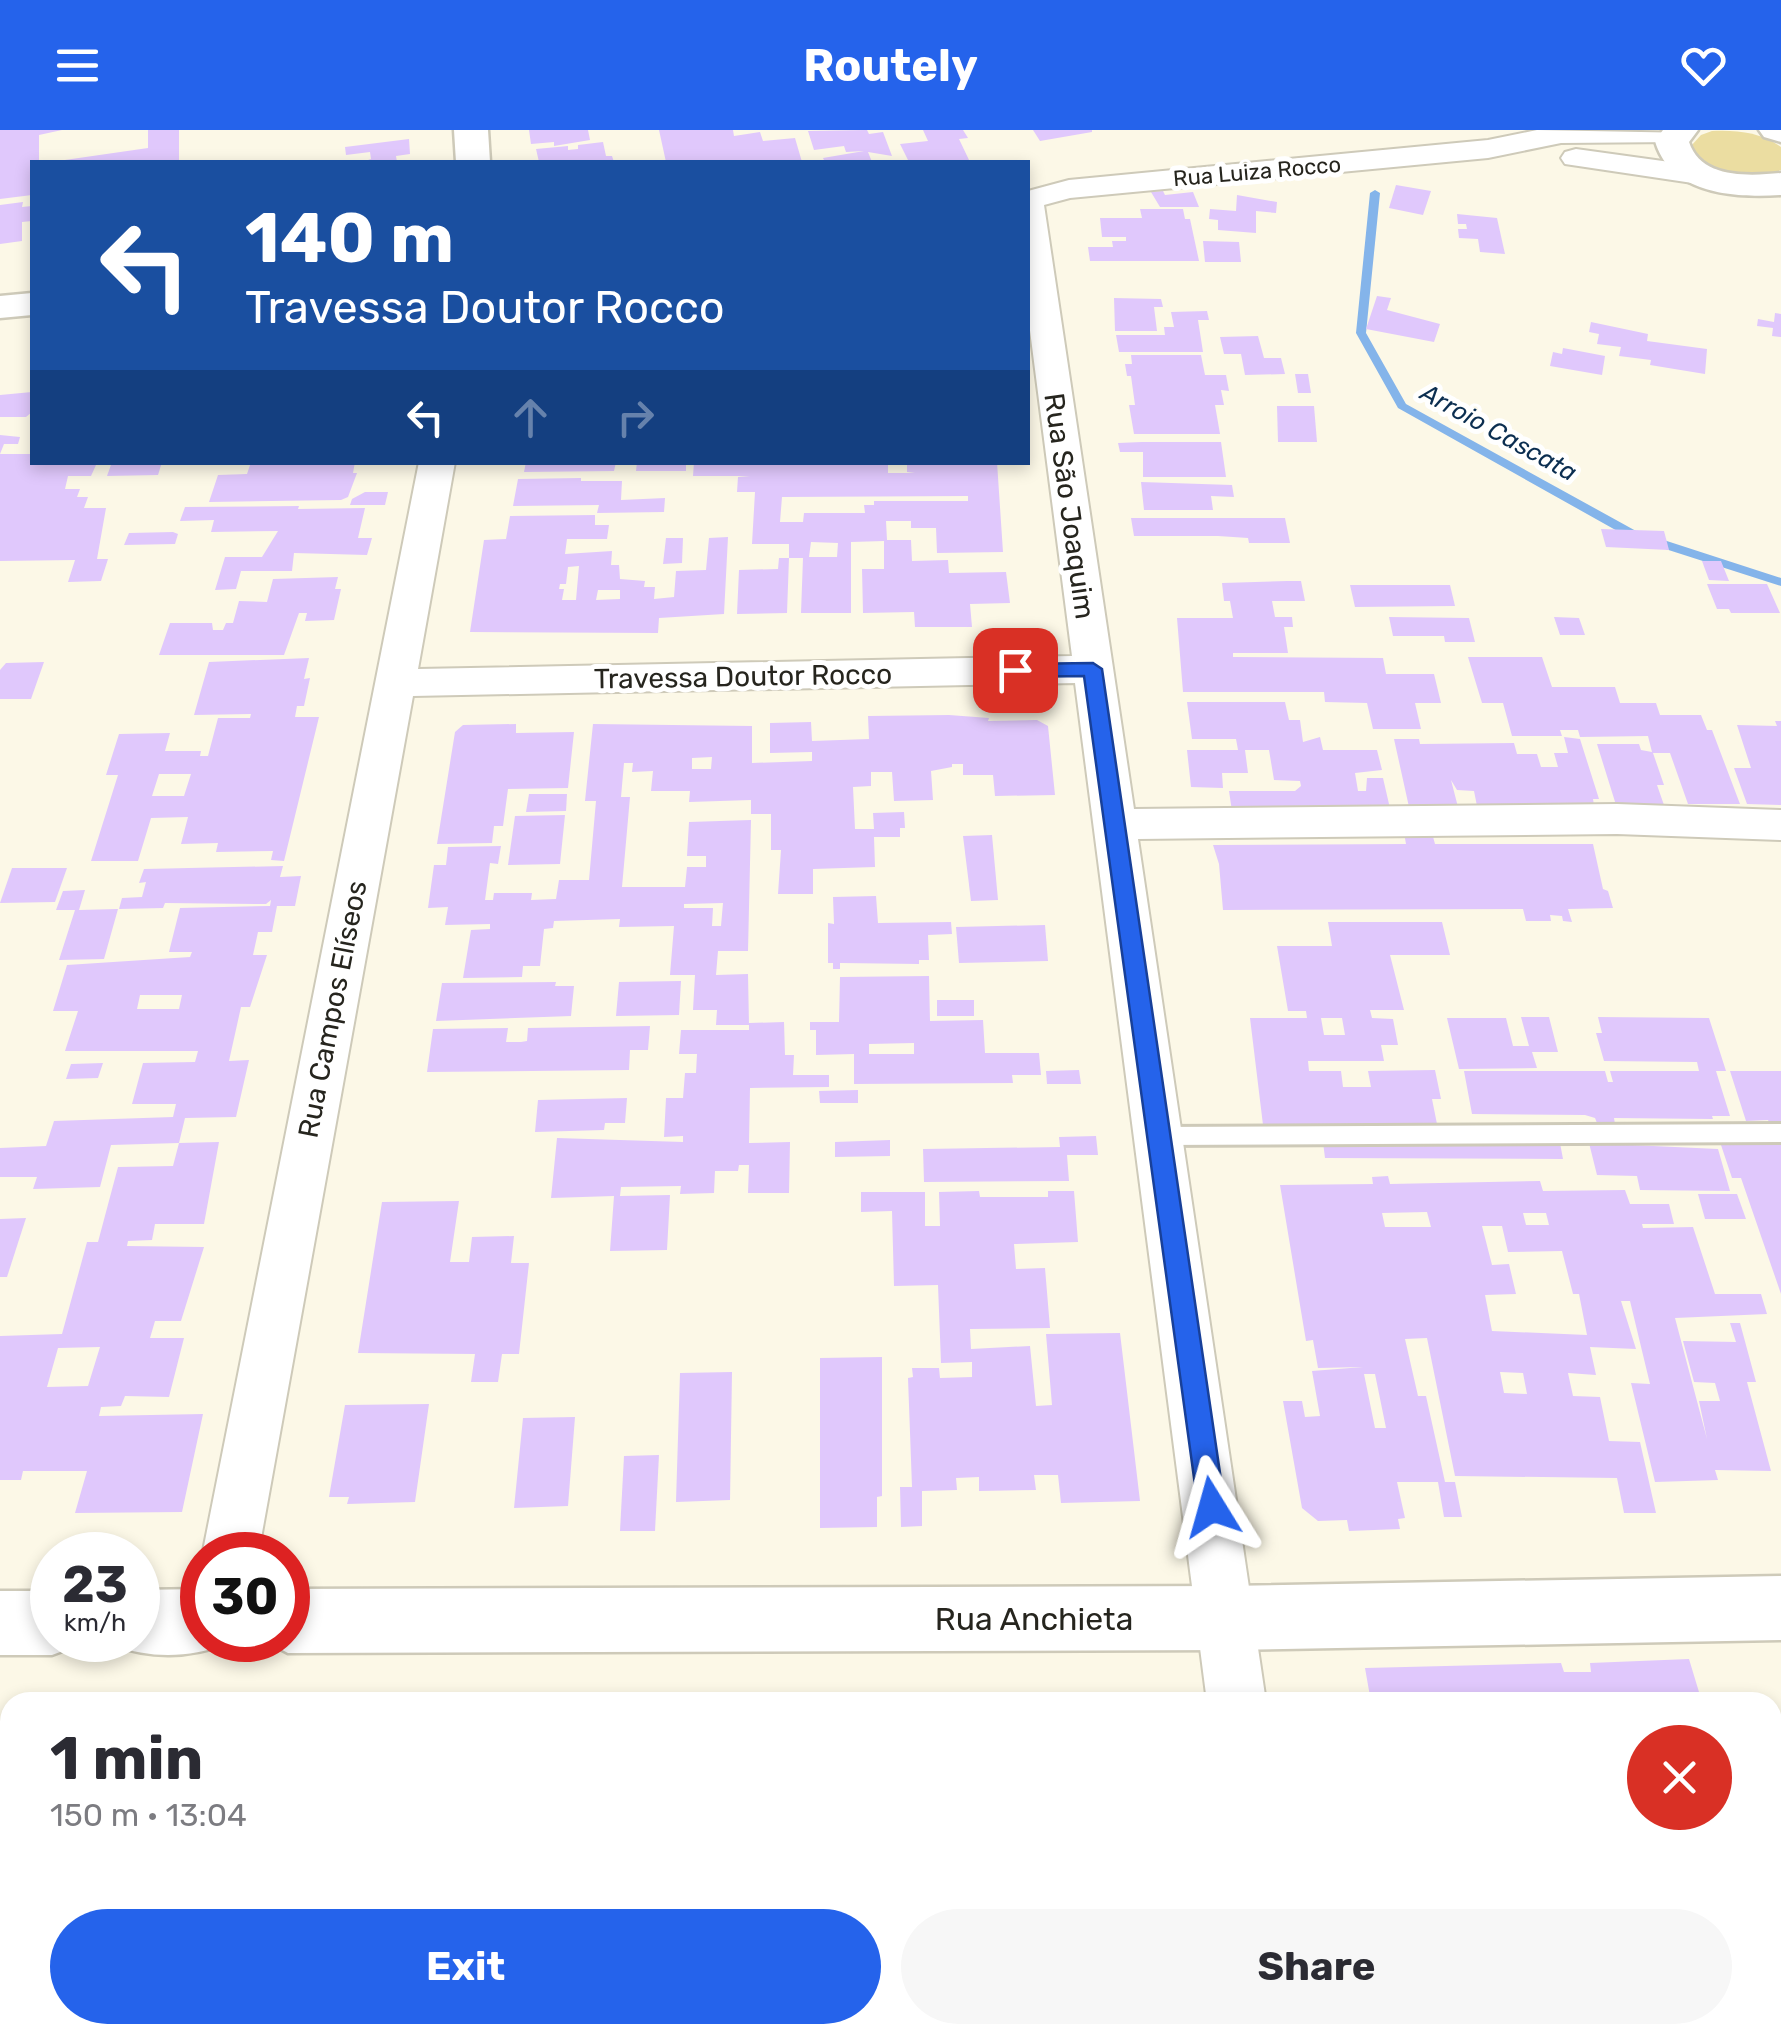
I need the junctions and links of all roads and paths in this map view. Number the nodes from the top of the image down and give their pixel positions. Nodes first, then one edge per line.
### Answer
1 (471, 130) edge
2 (1592, 131) edge
3 (1679, 131) edge
4 (1488, 149) junction
5 (472, 160) edge
6 (1706, 176) junction
7 (1781, 184) edge
8 (1030, 199) edge
9 (1030, 214) edge
10 (30, 304) edge
11 (0, 307) edge
12 (436, 465) edge
13 (1093, 669) junction
14 (394, 683) junction
15 (1114, 824) junction
16 (1781, 825) edge
17 (1781, 1133) edge
18 (1159, 1136) junction
19 (234, 1532) edge
20 (1781, 1608) edge
21 (1227, 1618) junction
22 (310, 1620) edge
23 (30, 1622) edge
24 (0, 1623) edge
25 (1236, 1692) edge

1 - 5 street
2 - 3 street
2 - 4 street
3 - 6 street
4 - 6 street
4 - 8 street, Rua Luiza Rocco
6 - 7 street
9 - 13 street, Rua São Joaquim
10 - 11 street
12 - 14 street, Rua Campos Elíseos
13 - 14 street, Travessa Doutor Rocco
13 - 15 street, Rua São Joaquim
14 - 19 street, Rua Campos Elíseos
15 - 16 street
15 - 18 street, Rua São Joaquim
17 - 18 lane
18 - 21 street, Rua São Joaquim
20 - 21 street, Rua Anchieta
21 - 22 street, Rua Anchieta
21 - 25 street, Rua São Joaquim
23 - 24 street

